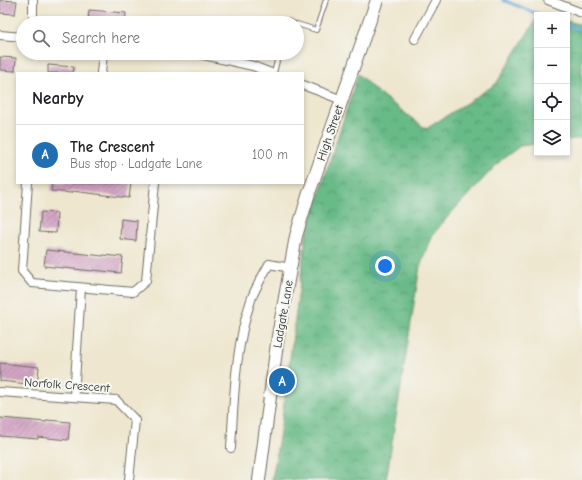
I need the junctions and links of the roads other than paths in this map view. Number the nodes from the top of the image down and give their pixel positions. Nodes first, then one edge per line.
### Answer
1 (33, 0) edge
2 (326, 0) edge
3 (377, 0) edge
4 (436, 0) edge
5 (548, 0) edge
6 (582, 13) edge
7 (32, 16) edge
8 (304, 26) edge
9 (0, 35) edge
10 (16, 36) edge
11 (415, 39) dead end
12 (102, 60) edge
13 (226, 60) edge
14 (277, 60) edge
15 (101, 72) edge
16 (268, 72) edge
17 (274, 72) edge
18 (304, 85) edge
19 (342, 100) junction
20 (28, 184) edge
21 (155, 184) edge
22 (291, 268) junction
23 (81, 288) junction
24 (0, 392) edge
25 (74, 397) junction
26 (231, 448) dead end
27 (129, 480) edge
28 (259, 480) edge

1 - 7 street
2 - 8 lane
3 - 19 main road, High Street
4 - 11 street
5 - 6 street
9 - 10 street
12 - 15 street
13 - 16 street
14 - 17 lane
18 - 19 street
19 - 22 main road, High Street
20 - 23 street
21 - 23 street
22 - 26 street
22 - 28 main road, Ladgate Lane
23 - 25 street
24 - 25 street, Norfolk Crescent
25 - 27 street, Norfolk Crescent

